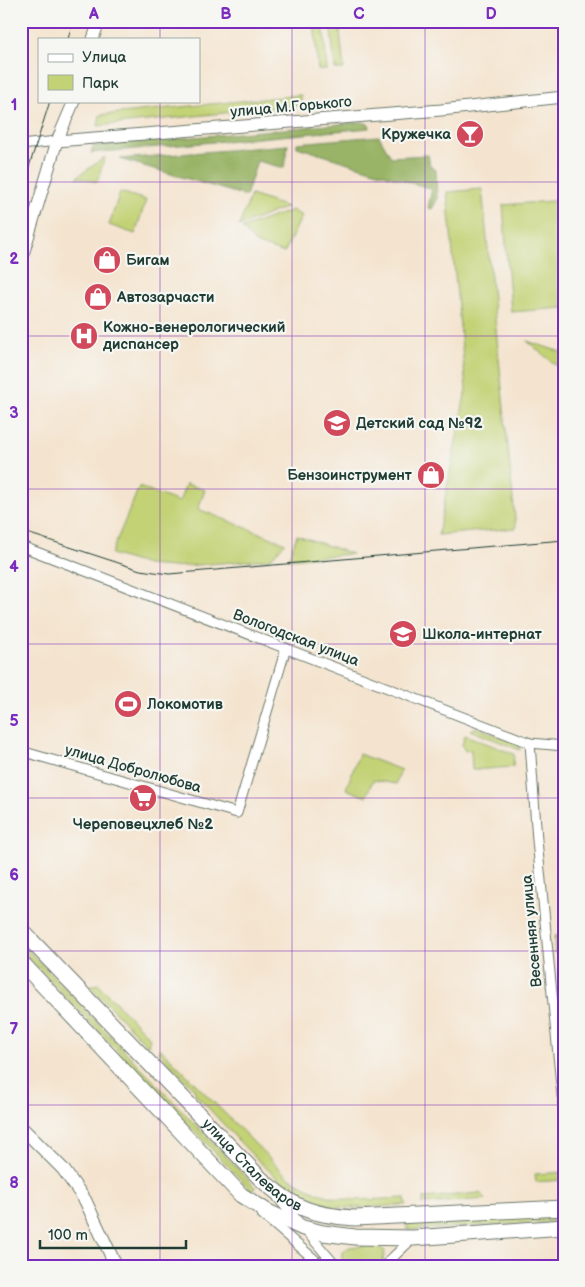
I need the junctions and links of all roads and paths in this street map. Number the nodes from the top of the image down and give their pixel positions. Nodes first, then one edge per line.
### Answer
1 (99, 21) edge
2 (93, 38) edge
3 (564, 97) edge
4 (74, 102) edge
5 (57, 141) junction
6 (21, 145) edge
7 (21, 262) edge
8 (21, 546) edge
9 (286, 648) junction
10 (530, 743) junction
11 (564, 746) edge
12 (21, 751) edge
13 (21, 930) edge
14 (21, 962) edge
15 (564, 1116) edge
16 (21, 1127) edge
17 (260, 1178) junction
18 (242, 1196) junction
19 (564, 1208) edge
20 (564, 1227) edge
21 (302, 1228) junction
22 (413, 1238) junction
23 (116, 1266) edge
24 (322, 1266) edge
25 (336, 1266) edge
26 (387, 1266) edge

1 - 2 street
3 - 5 street, улица М.Горького
4 - 5 street
5 - 6 street, улица М.Горького
5 - 7 street
8 - 9 street, Вологодская улица
9 - 10 street, Вологодская улица
9 - 12 street, улица Добролюбова
10 - 11 street, Вологодская улица
10 - 15 street, Весенняя улица
13 - 17 main road, улица Сталеваров
14 - 18 main road, улица Сталеваров
16 - 23 main road
17 - 19 main road, улица Сталеваров
17 - 21 street
18 - 21 main road, улица Сталеваров
18 - 24 street
20 - 22 main road, улица Сталеваров
21 - 22 main road, улица Сталеваров
21 - 25 street
22 - 26 street

